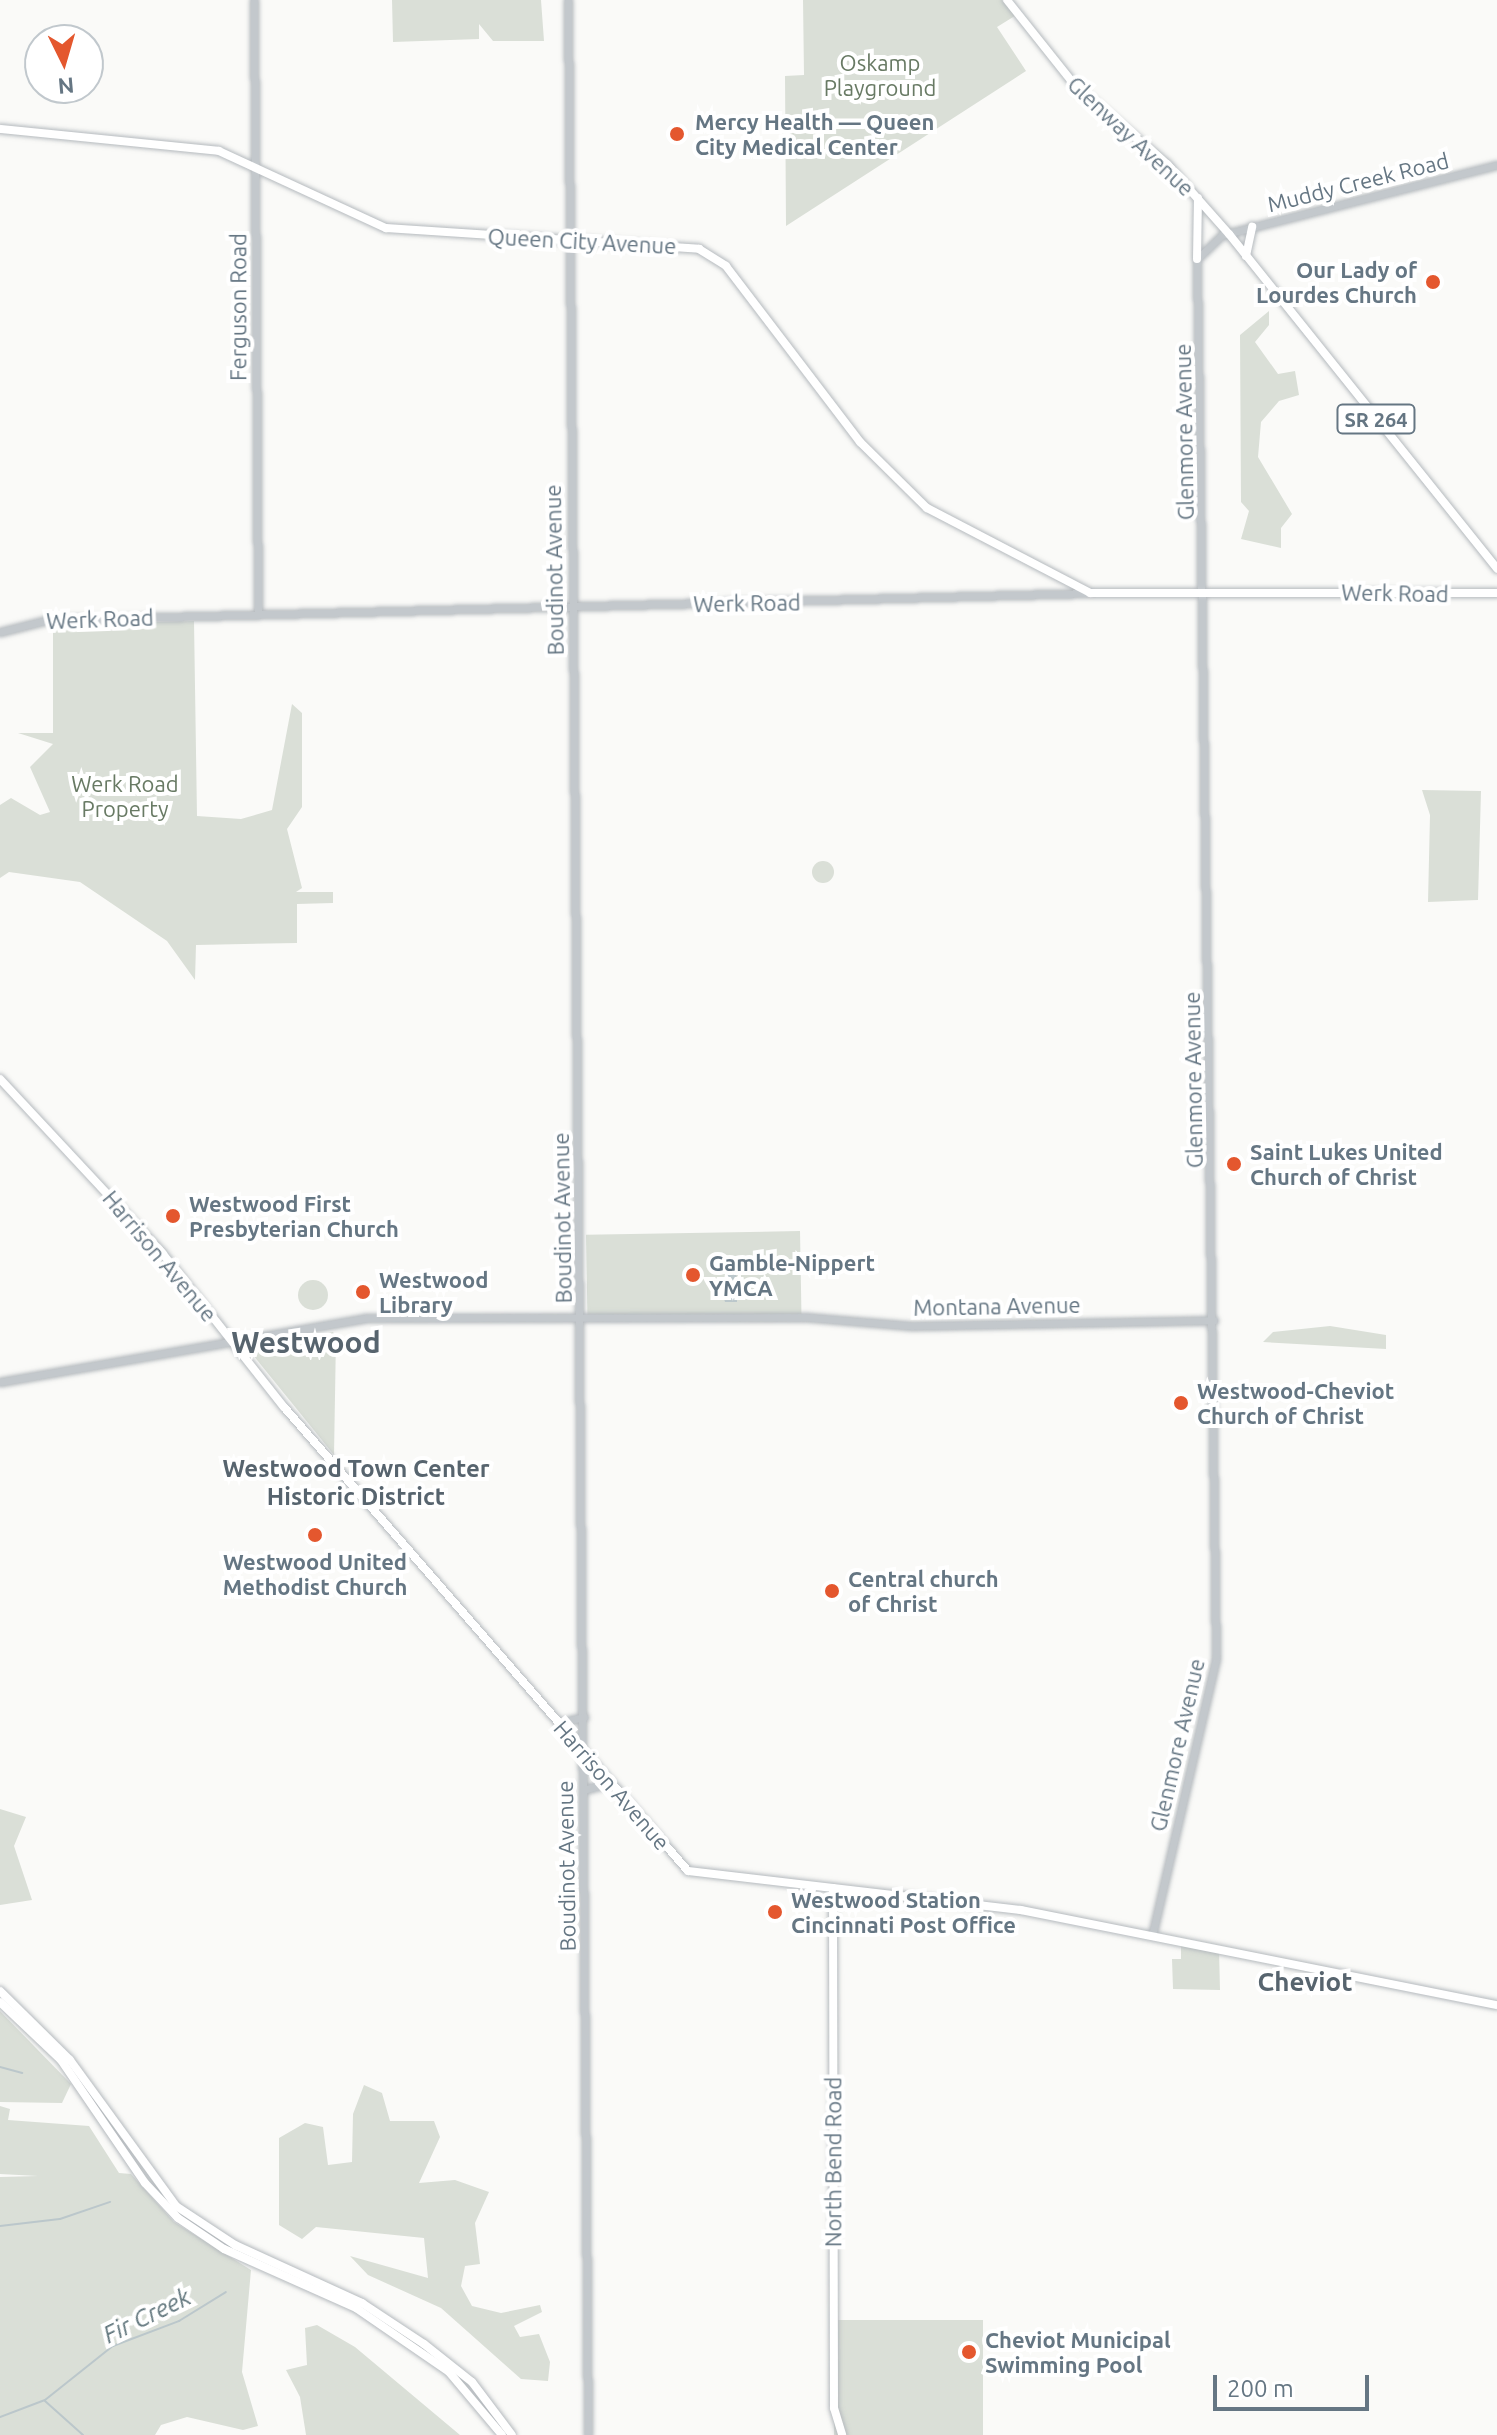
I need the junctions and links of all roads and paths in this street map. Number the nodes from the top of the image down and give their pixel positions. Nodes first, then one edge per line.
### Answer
1 (254, 0) edge
2 (568, 0) edge
3 (1007, 0) edge
4 (0, 129) edge
5 (256, 165) junction
6 (1497, 165) edge
7 (1198, 198) junction
8 (1252, 227) junction
9 (1229, 234) junction
10 (571, 240) junction
11 (1246, 256) junction
12 (1197, 259) junction
13 (1497, 569) edge
14 (1497, 583) edge
15 (1204, 591) junction
16 (1090, 593) junction
17 (1492, 593) edge
18 (572, 606) junction
19 (258, 614) junction
20 (0, 632) edge
21 (0, 1079) edge
22 (1214, 1320) junction
23 (581, 1323) junction
24 (253, 1338) junction
25 (229, 1339) junction
26 (244, 1358) junction
27 (0, 1382) edge
28 (584, 1717) junction
29 (558, 1723) junction
30 (584, 1751) junction
31 (612, 1784) junction
32 (583, 1790) junction
33 (833, 1888) junction
34 (1152, 1936) junction
35 (0, 1991) edge
36 (0, 2002) edge
37 (1497, 2005) edge
38 (502, 2435) edge
39 (512, 2435) edge
40 (588, 2435) edge
41 (842, 2435) edge

1 - 5 street, Ferguson Road
2 - 10 street, Boudinot Avenue
3 - 7 main road, Glenway Avenue / SR 264
4 - 5 main road, Queen City Avenue
5 - 10 main road, Queen City Avenue
5 - 19 street, Ferguson Road
6 - 8 street, Muddy Creek Road
7 - 9 main road, Glenway Avenue / SR 264
7 - 12 main road
8 - 9 street, Muddy Creek Road
8 - 11 main road
9 - 11 main road, Glenway Avenue / SR 264
9 - 12 street
10 - 16 main road, Queen City Avenue
10 - 18 street, Boudinot Avenue
11 - 13 main road, Glenway Avenue / SR 264
12 - 15 street, Glenmore Avenue
14 - 17 main road
15 - 16 main road, Werk Road
15 - 17 main road, Werk Road
15 - 22 street, Glenmore Avenue
16 - 18 street, Werk Road
18 - 19 street, Werk Road
18 - 23 street, Boudinot Avenue
19 - 20 street, Werk Road
21 - 25 main road, Harrison Avenue
22 - 23 street, Montana Avenue
22 - 34 street, Glenmore Avenue
23 - 24 street, Montana Avenue
23 - 28 street, Boudinot Avenue
24 - 25 street, Montana Avenue
24 - 26 street
25 - 26 main road, Harrison Avenue
25 - 27 street, Montana Avenue
26 - 29 main road, Harrison Avenue
28 - 29 street
28 - 30 street, Boudinot Avenue
29 - 30 main road, Harrison Avenue
30 - 31 main road, Harrison Avenue
30 - 32 street, Boudinot Avenue
31 - 32 street
31 - 33 main road, Harrison Avenue
32 - 40 street, Boudinot Avenue
33 - 34 main road, Harrison Avenue
33 - 41 main road, North Bend Road
34 - 37 main road, Harrison Avenue
35 - 39 main road
36 - 38 main road

